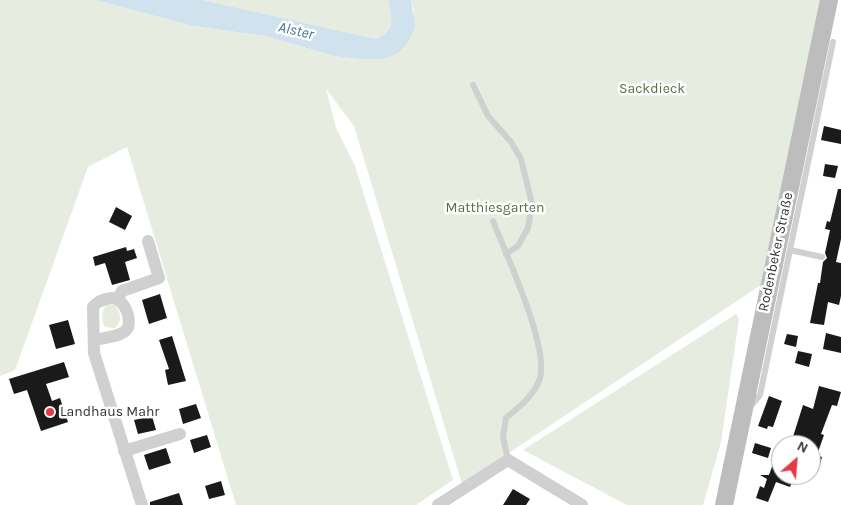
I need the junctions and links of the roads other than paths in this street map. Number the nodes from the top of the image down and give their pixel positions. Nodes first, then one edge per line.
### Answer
1 (829, 0) edge
2 (833, 42) dead end
3 (473, 85) dead end
4 (493, 221) dead end
5 (148, 241) dead end
6 (790, 250) junction
7 (506, 254) junction
8 (822, 257) dead end
9 (118, 298) junction
10 (94, 340) junction
11 (742, 415) junction
12 (180, 434) dead end
13 (124, 451) junction
14 (508, 460) junction
15 (142, 505) edge
16 (438, 505) edge
17 (582, 505) edge
18 (724, 505) edge

1 - 11 street, Rodenbeker Straße
2 - 6 lane
3 - 7 lane
4 - 7 lane
5 - 9 street
6 - 8 lane
6 - 11 lane
7 - 14 lane
9 - 10 street
9 - 10 street
10 - 13 street
11 - 18 street, Rodenbeker Straße
12 - 13 street
13 - 15 street
14 - 16 street
14 - 17 street

